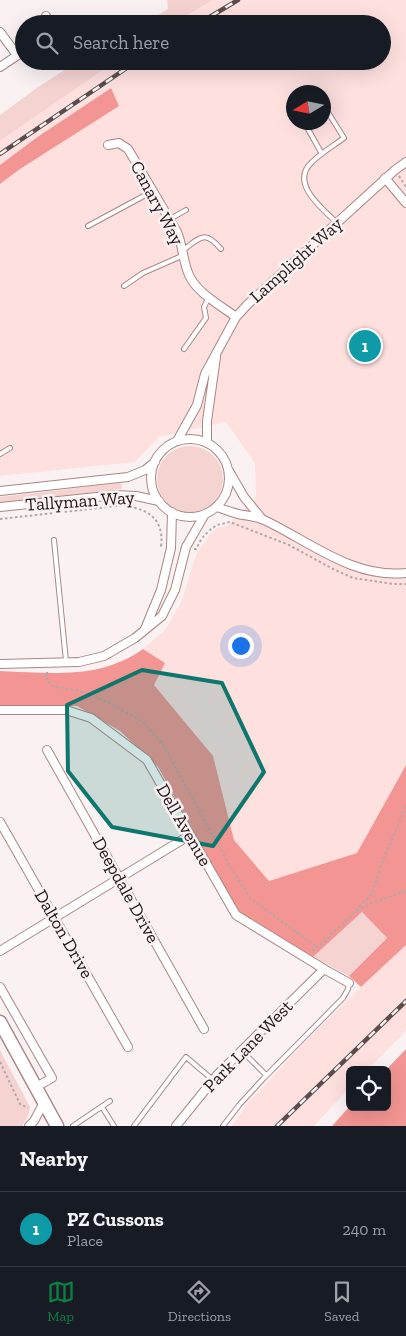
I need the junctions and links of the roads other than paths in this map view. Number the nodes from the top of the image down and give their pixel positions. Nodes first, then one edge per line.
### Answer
1 (0, 32) edge
2 (15, 48) edge
3 (15, 57) edge
4 (0, 68) edge
5 (331, 117) edge
6 (308, 130) edge
7 (108, 145) dead end
8 (322, 154) junction
9 (406, 162) edge
10 (386, 178) junction
11 (153, 191) junction
12 (406, 203) edge
13 (186, 210) dead end
14 (170, 219) junction
15 (337, 222) junction
16 (88, 226) dead end
17 (221, 249) dead end
18 (183, 253) junction
19 (124, 286) dead end
20 (209, 296) junction
21 (236, 317) junction
22 (184, 349) dead end
23 (217, 350) junction
24 (177, 441) junction
25 (207, 443) junction
26 (10, 448) dead end
27 (0, 454) edge
28 (154, 462) junction
29 (229, 471) junction
30 (0, 491) edge
31 (159, 501) junction
32 (216, 507) junction
33 (0, 508) edge
34 (172, 512) junction
35 (205, 514) junction
36 (262, 518) junction
37 (54, 540) dead end
38 (406, 572) edge
39 (144, 630) junction
40 (0, 664) edge
41 (67, 664) junction
42 (0, 710) edge
43 (47, 750) dead end
44 (0, 822) edge
45 (190, 835) junction
46 (120, 879) junction
47 (55, 918) junction
48 (0, 951) edge
49 (324, 969) junction
50 (349, 983) joint
51 (0, 987) edge
52 (0, 1022) edge
53 (204, 1029) dead end
54 (128, 1047) dead end
55 (241, 1050) junction
56 (266, 1076) junction
57 (213, 1080) junction
58 (36, 1087) junction
59 (44, 1102) junction
60 (110, 1102) dead end
61 (102, 1107) junction
62 (29, 1126) edge
63 (57, 1126) edge
64 (73, 1126) edge
65 (114, 1126) edge
66 (134, 1126) edge
67 (176, 1126) edge
68 (224, 1126) edge

1 - 2 street
3 - 4 street
5 - 8 lane
6 - 8 lane
7 - 11 street, Canary Way
8 - 15 lane
9 - 10 street, Lamplight Way
10 - 12 street
10 - 15 street, Lamplight Way
11 - 14 street, Canary Way
11 - 16 lane
13 - 14 lane
14 - 18 street, Canary Way
15 - 21 street, Lamplight Way
17 - 18 lane
18 - 19 lane
18 - 20 street, Canary Way
20 - 21 street, Canary Way
20 - 22 lane
21 - 23 street, Lamplight Way
23 - 24 street, Lamplight Way
23 - 25 street
24 - 25 street
24 - 28 street
25 - 29 street
26 - 27 lane
28 - 30 street, Tallyman Way
28 - 31 street
29 - 32 street
29 - 36 street
31 - 33 street, Tallyman Way
31 - 34 street
32 - 35 street
32 - 36 street
34 - 35 street
34 - 39 street
35 - 39 street
36 - 38 street
37 - 41 lane
39 - 41 street
40 - 41 street
42 - 45 street, Dell Avenue
43 - 46 street, Deepdale Drive
44 - 47 street, Dalton Drive
45 - 46 street
45 - 49 street, Dell Avenue
46 - 47 street
46 - 53 street, Deepdale Drive
47 - 48 street
47 - 54 street, Dalton Drive
49 - 50 street, Dell Avenue
49 - 55 street, Park Lane West
50 - 56 lane
51 - 58 street
52 - 58 main road
55 - 56 lane
55 - 57 street, Park Lane West
56 - 68 lane
57 - 66 lane
57 - 67 street, Park Lane West
58 - 59 main road
59 - 62 street
59 - 63 main road
60 - 61 lane
61 - 64 lane
61 - 65 lane

